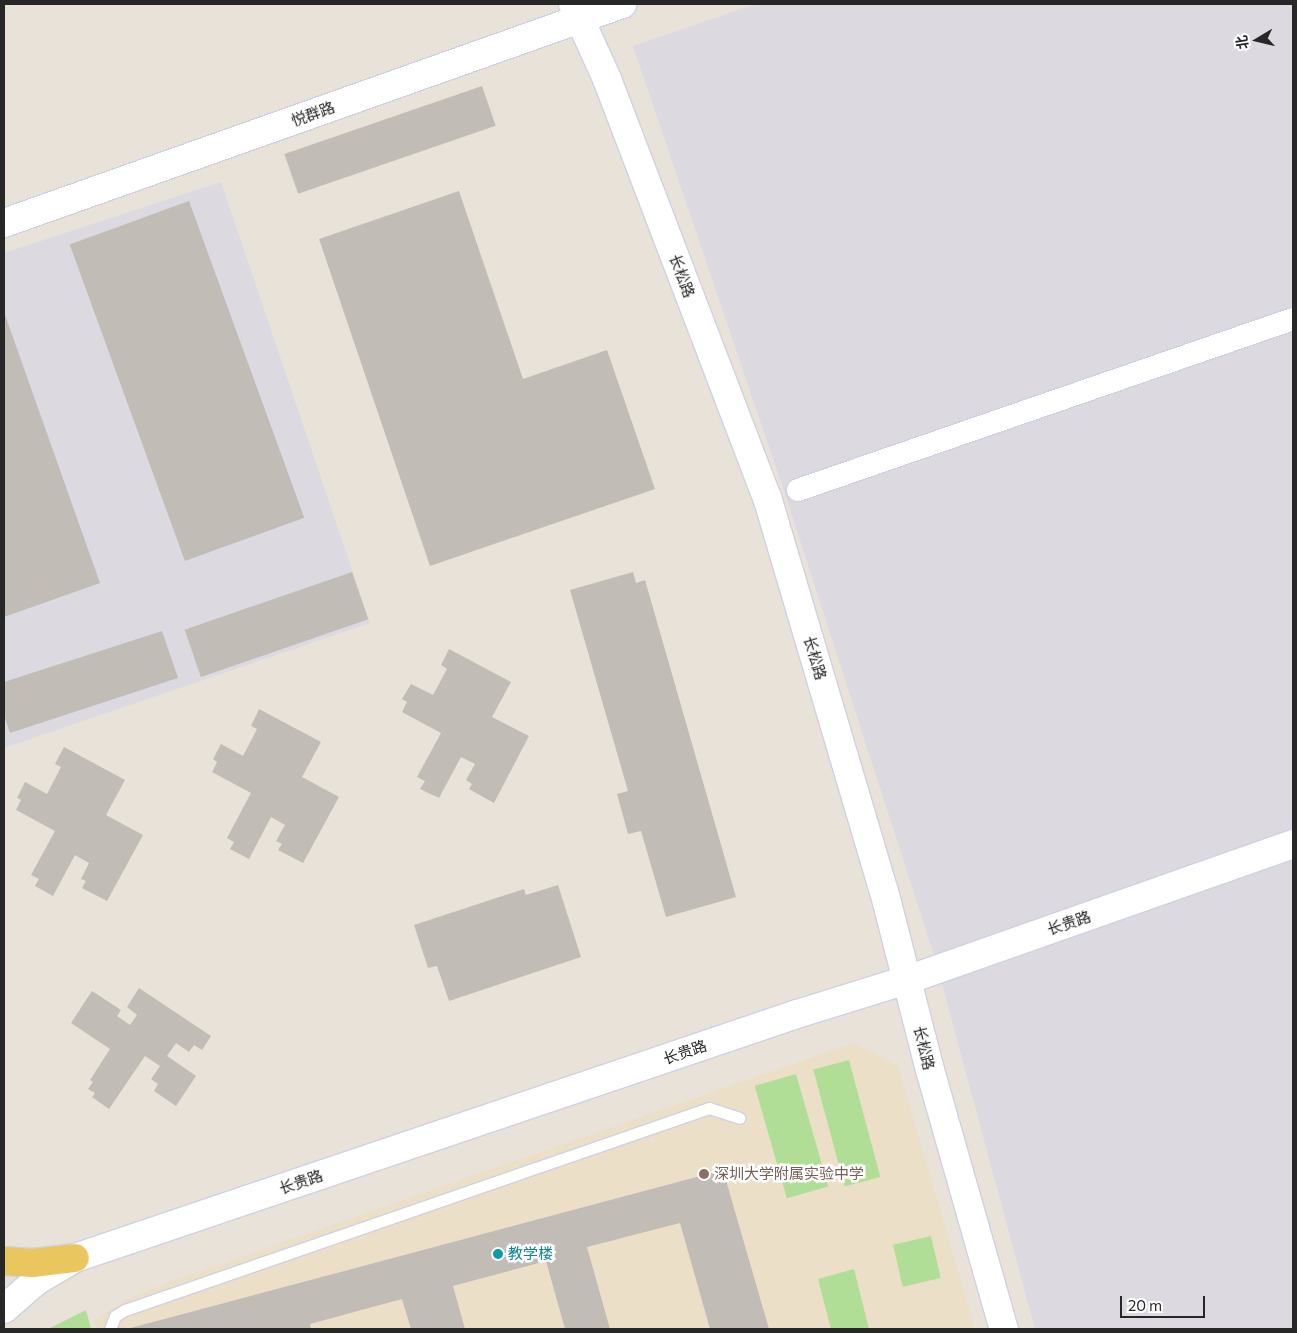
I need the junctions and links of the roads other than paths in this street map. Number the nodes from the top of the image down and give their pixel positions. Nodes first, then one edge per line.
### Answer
1 (622, 4) edge
2 (577, 11) edge
3 (4, 223) edge
4 (1293, 319) edge
5 (798, 490) dead end
6 (1293, 844) edge
7 (907, 980) junction
8 (740, 1118) dead end
9 (75, 1258) junction
10 (4, 1261) edge
11 (4, 1309) edge
12 (110, 1329) edge
13 (1004, 1329) edge

1 - 2 street, 悦群路
2 - 3 street, 悦群路
2 - 7 street, 长松路
4 - 5 street
6 - 7 street, 长贵路
7 - 9 street, 长贵路
7 - 13 street, 长松路
8 - 12 lane
9 - 10 main road
9 - 11 street, 长贵路

